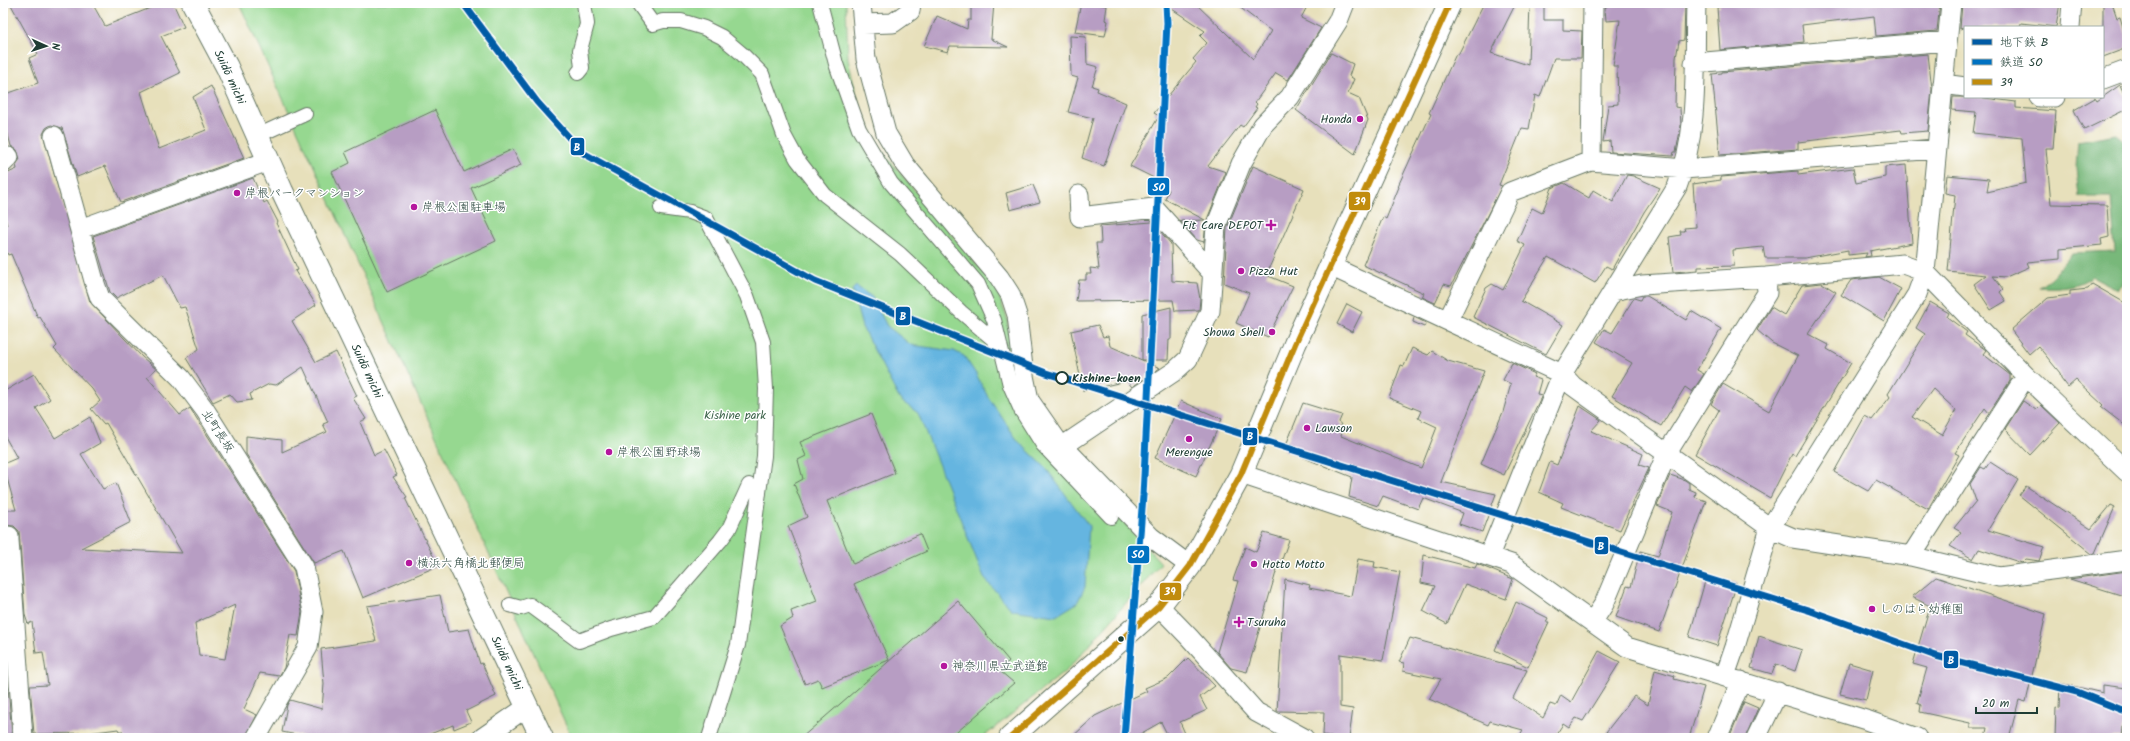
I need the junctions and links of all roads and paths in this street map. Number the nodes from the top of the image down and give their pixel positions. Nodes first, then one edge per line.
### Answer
1 (193, 3) edge
2 (584, 3) edge
3 (638, 3) edge
4 (820, 3) edge
5 (861, 3) edge
6 (912, 3) edge
7 (1345, 3) edge
8 (1450, 3) edge
9 (1594, 3) edge
10 (1696, 3) edge
11 (1951, 3) edge
12 (2072, 3) edge
13 (863, 24) junction
14 (2070, 26) edge
15 (1947, 41) junction
16 (1694, 63) junction
17 (2127, 70) edge
18 (578, 73) dead end
19 (2104, 79) edge
20 (1942, 84) junction
21 (1964, 87) edge
22 (305, 114) dead end
23 (54, 136) dead end
24 (257, 136) junction
25 (1936, 149) junction
26 (268, 161) junction
27 (1591, 161) junction
28 (1684, 169) junction
29 (1079, 195) dead end
30 (661, 208) dead end
31 (80, 229) junction
32 (1330, 266) junction
33 (1925, 272) junction
34 (1212, 274) junction
35 (1766, 277) junction
36 (1613, 291) junction
37 (1448, 320) junction
38 (1000, 345) junction
39 (1562, 374) junction
40 (2026, 376) junction
41 (1063, 446) junction
42 (1667, 453) junction
43 (2127, 472) edge
44 (1241, 474) junction
45 (759, 494) junction
46 (1111, 517) dead end
47 (1770, 528) junction
48 (3, 536) edge
49 (1489, 556) junction
50 (1911, 556) junction
51 (2127, 560) edge
52 (1190, 566) junction
53 (8, 605) edge
54 (510, 605) dead end
55 (1159, 606) junction
56 (1593, 621) junction
57 (1733, 679) junction
58 (1778, 692) junction
59 (527, 707) junction
60 (23, 738) edge
61 (256, 738) edge
62 (482, 738) edge
63 (542, 738) edge
64 (709, 738) edge
65 (1010, 738) edge
66 (1304, 738) edge
67 (1717, 738) edge
68 (1756, 738) edge
69 (1917, 738) edge

1 - 24 main road, Suidō michi
2 - 18 street
3 - 38 street
4 - 38 street
5 - 13 street
6 - 13 street
7 - 34 street
8 - 32 main road
9 - 27 street
10 - 16 street
11 - 15 street
12 - 14 street
13 - 41 street
15 - 16 street
15 - 20 street
16 - 28 street
17 - 19 street
20 - 21 street
20 - 25 street
22 - 24 street
23 - 31 street, 北町長坂
24 - 26 main road, Suidō michi
25 - 28 street
25 - 33 street
26 - 31 street
26 - 59 main road, Suidō michi
27 - 28 street
27 - 37 street
28 - 36 street
29 - 34 street
30 - 45 street
31 - 61 street, 北町長坂
32 - 37 street
32 - 44 main road
33 - 35 street
33 - 40 street
33 - 47 street
34 - 41 street
35 - 36 street
35 - 42 street
36 - 39 street
37 - 39 street
38 - 46 street
39 - 42 street
39 - 49 street
40 - 43 street
40 - 50 street
41 - 52 street
42 - 47 street
42 - 56 street
44 - 49 street
44 - 52 main road
45 - 54 street
45 - 64 street
47 - 50 street
47 - 57 street
48 - 53 street
49 - 56 street
50 - 51 street
52 - 55 main road
53 - 60 street
55 - 65 main road
55 - 66 street
56 - 57 street
57 - 58 street
57 - 67 street
58 - 68 street
58 - 69 street
59 - 62 street
59 - 63 main road, Suidō michi

